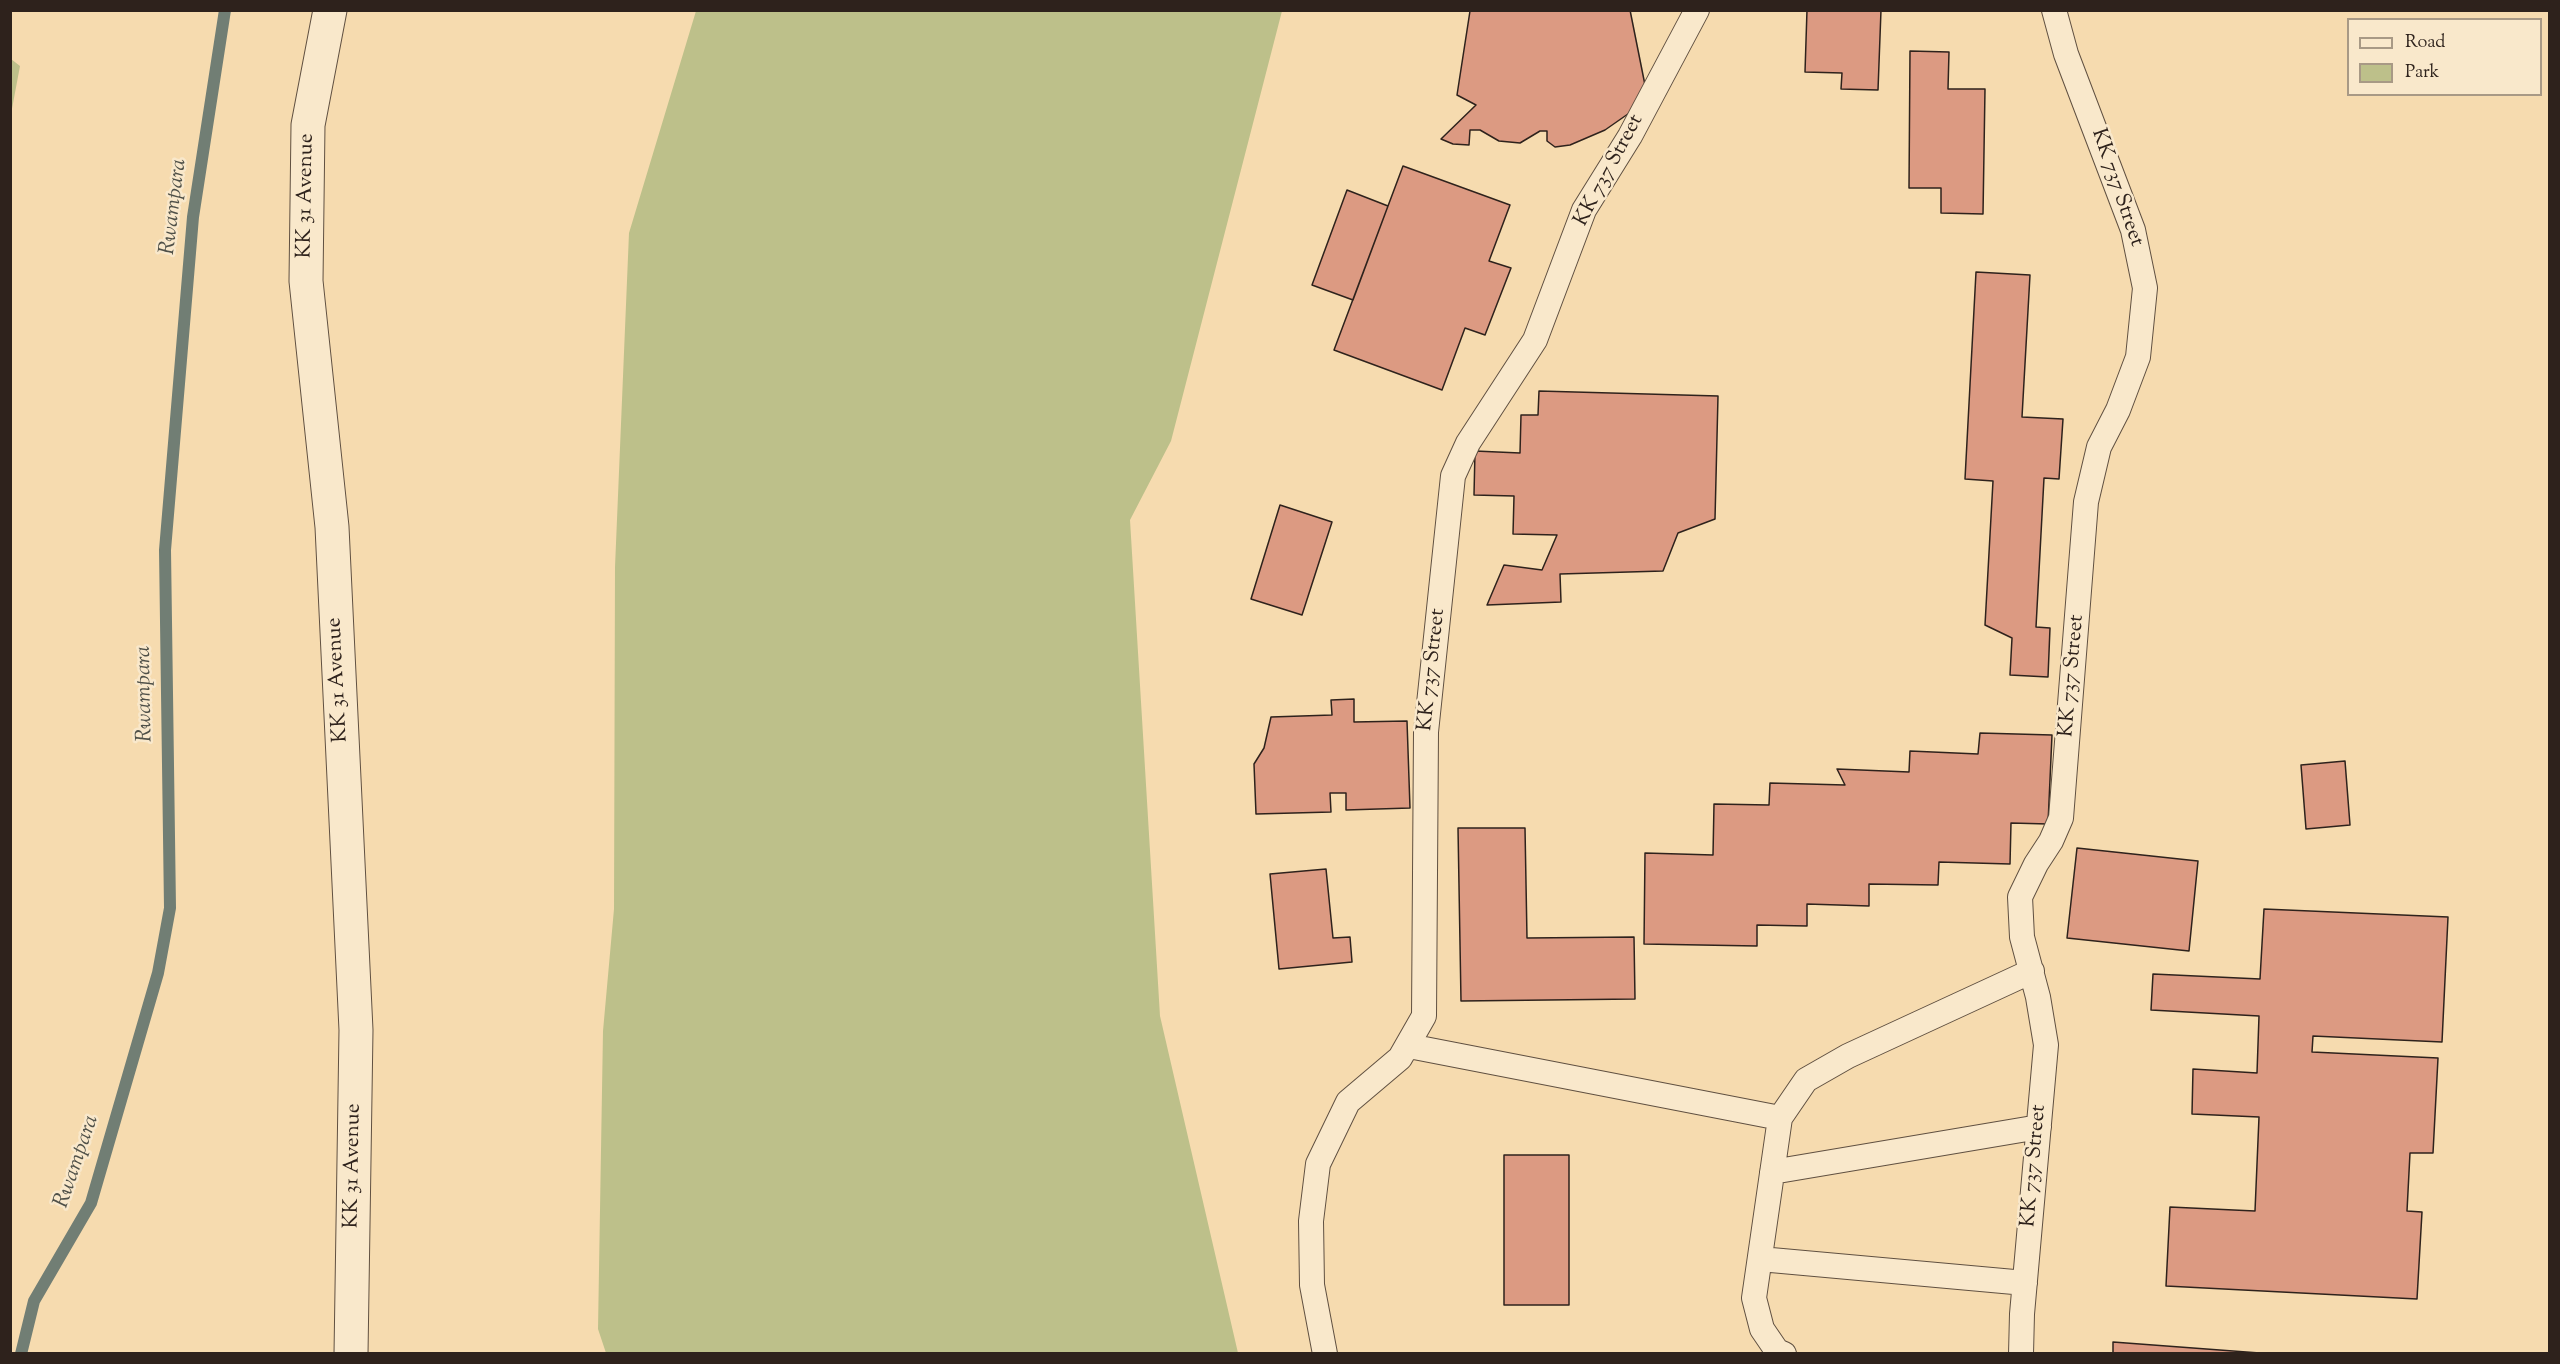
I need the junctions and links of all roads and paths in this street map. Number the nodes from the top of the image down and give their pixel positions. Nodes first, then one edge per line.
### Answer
1 (330, 10) edge
2 (1697, 10) edge
3 (2054, 10) edge
4 (2031, 971) junction
5 (1409, 1046) junction
6 (1780, 1118) junction
7 (2039, 1127) junction
8 (1772, 1172) junction
9 (1760, 1259) junction
10 (2025, 1283) junction
11 (351, 1353) edge
12 (1325, 1353) edge
13 (1784, 1353) edge
14 (2020, 1353) edge

1 - 11 street, KK 31 Avenue
2 - 5 lane, KK 737 Street
3 - 4 lane, KK 737 Street
4 - 6 lane
4 - 7 lane, KK 737 Street
5 - 6 lane
5 - 12 lane, KK 737 Street
6 - 8 lane
7 - 8 lane
7 - 10 lane, KK 737 Street
8 - 9 lane
9 - 10 lane
9 - 13 lane
10 - 14 lane, KK 737 Street

